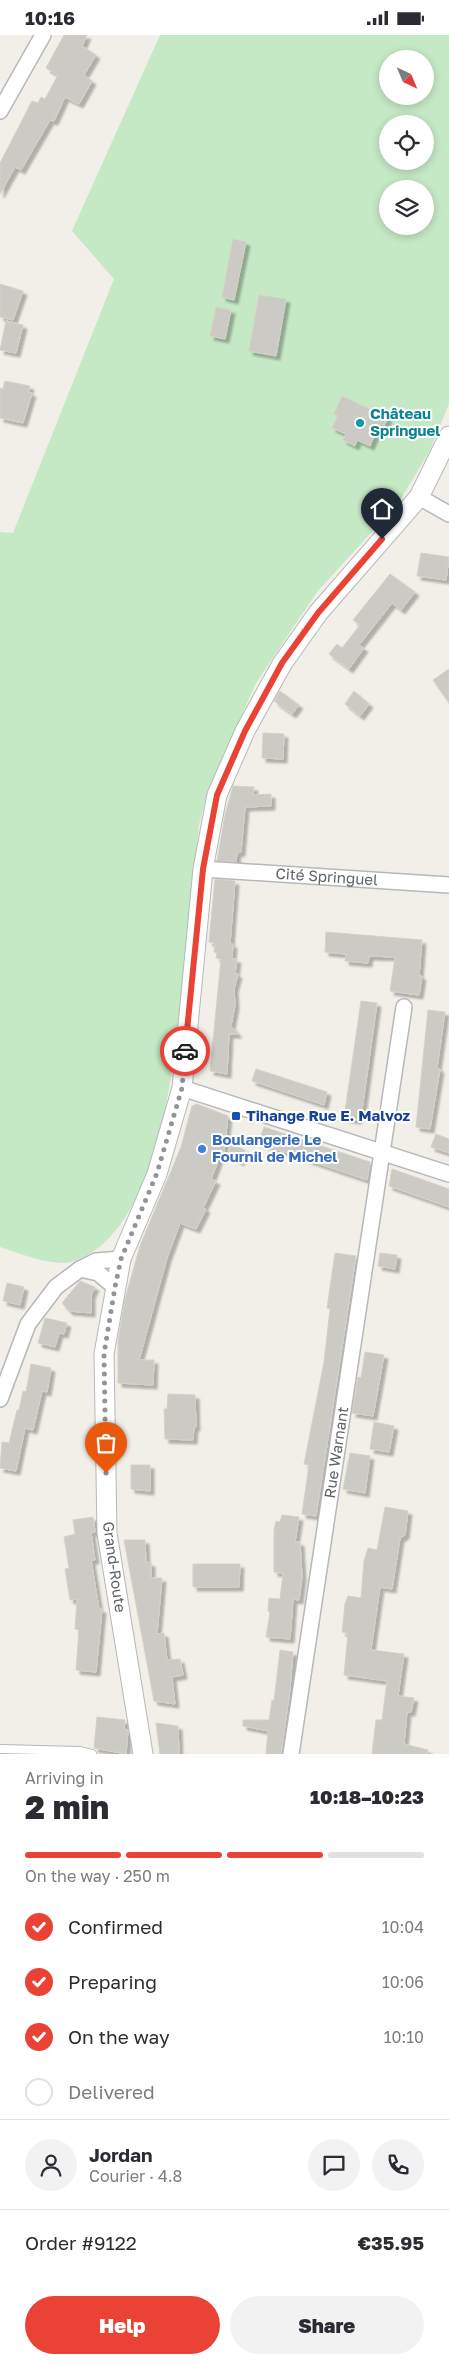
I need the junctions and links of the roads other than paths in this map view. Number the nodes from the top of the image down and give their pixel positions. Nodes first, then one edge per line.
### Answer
1 (43, 35) edge
2 (0, 111) edge
3 (449, 435) edge
4 (419, 497) junction
5 (449, 514) edge
6 (203, 869) junction
7 (449, 885) edge
8 (404, 1007) dead end
9 (182, 1088) junction
10 (382, 1151) junction
11 (449, 1174) edge
12 (121, 1259) junction
13 (80, 1269) junction
14 (115, 1287) junction
15 (0, 1399) edge
16 (0, 1749) edge
17 (92, 1754) edge
18 (144, 1754) edge
19 (291, 1754) edge

1 - 2 street
3 - 4 street, Grand-Route
4 - 5 street
4 - 6 street, Grand-Route
6 - 7 street, Cité Springuel
6 - 9 street, Grand-Route
8 - 10 street, Rue Warnant
9 - 10 street
9 - 12 street, Grand-Route
10 - 11 street
10 - 19 street, Rue Warnant
12 - 13 street
12 - 14 street, Grand-Route
13 - 14 street
13 - 15 street
14 - 18 street, Grand-Route
16 - 17 lane

